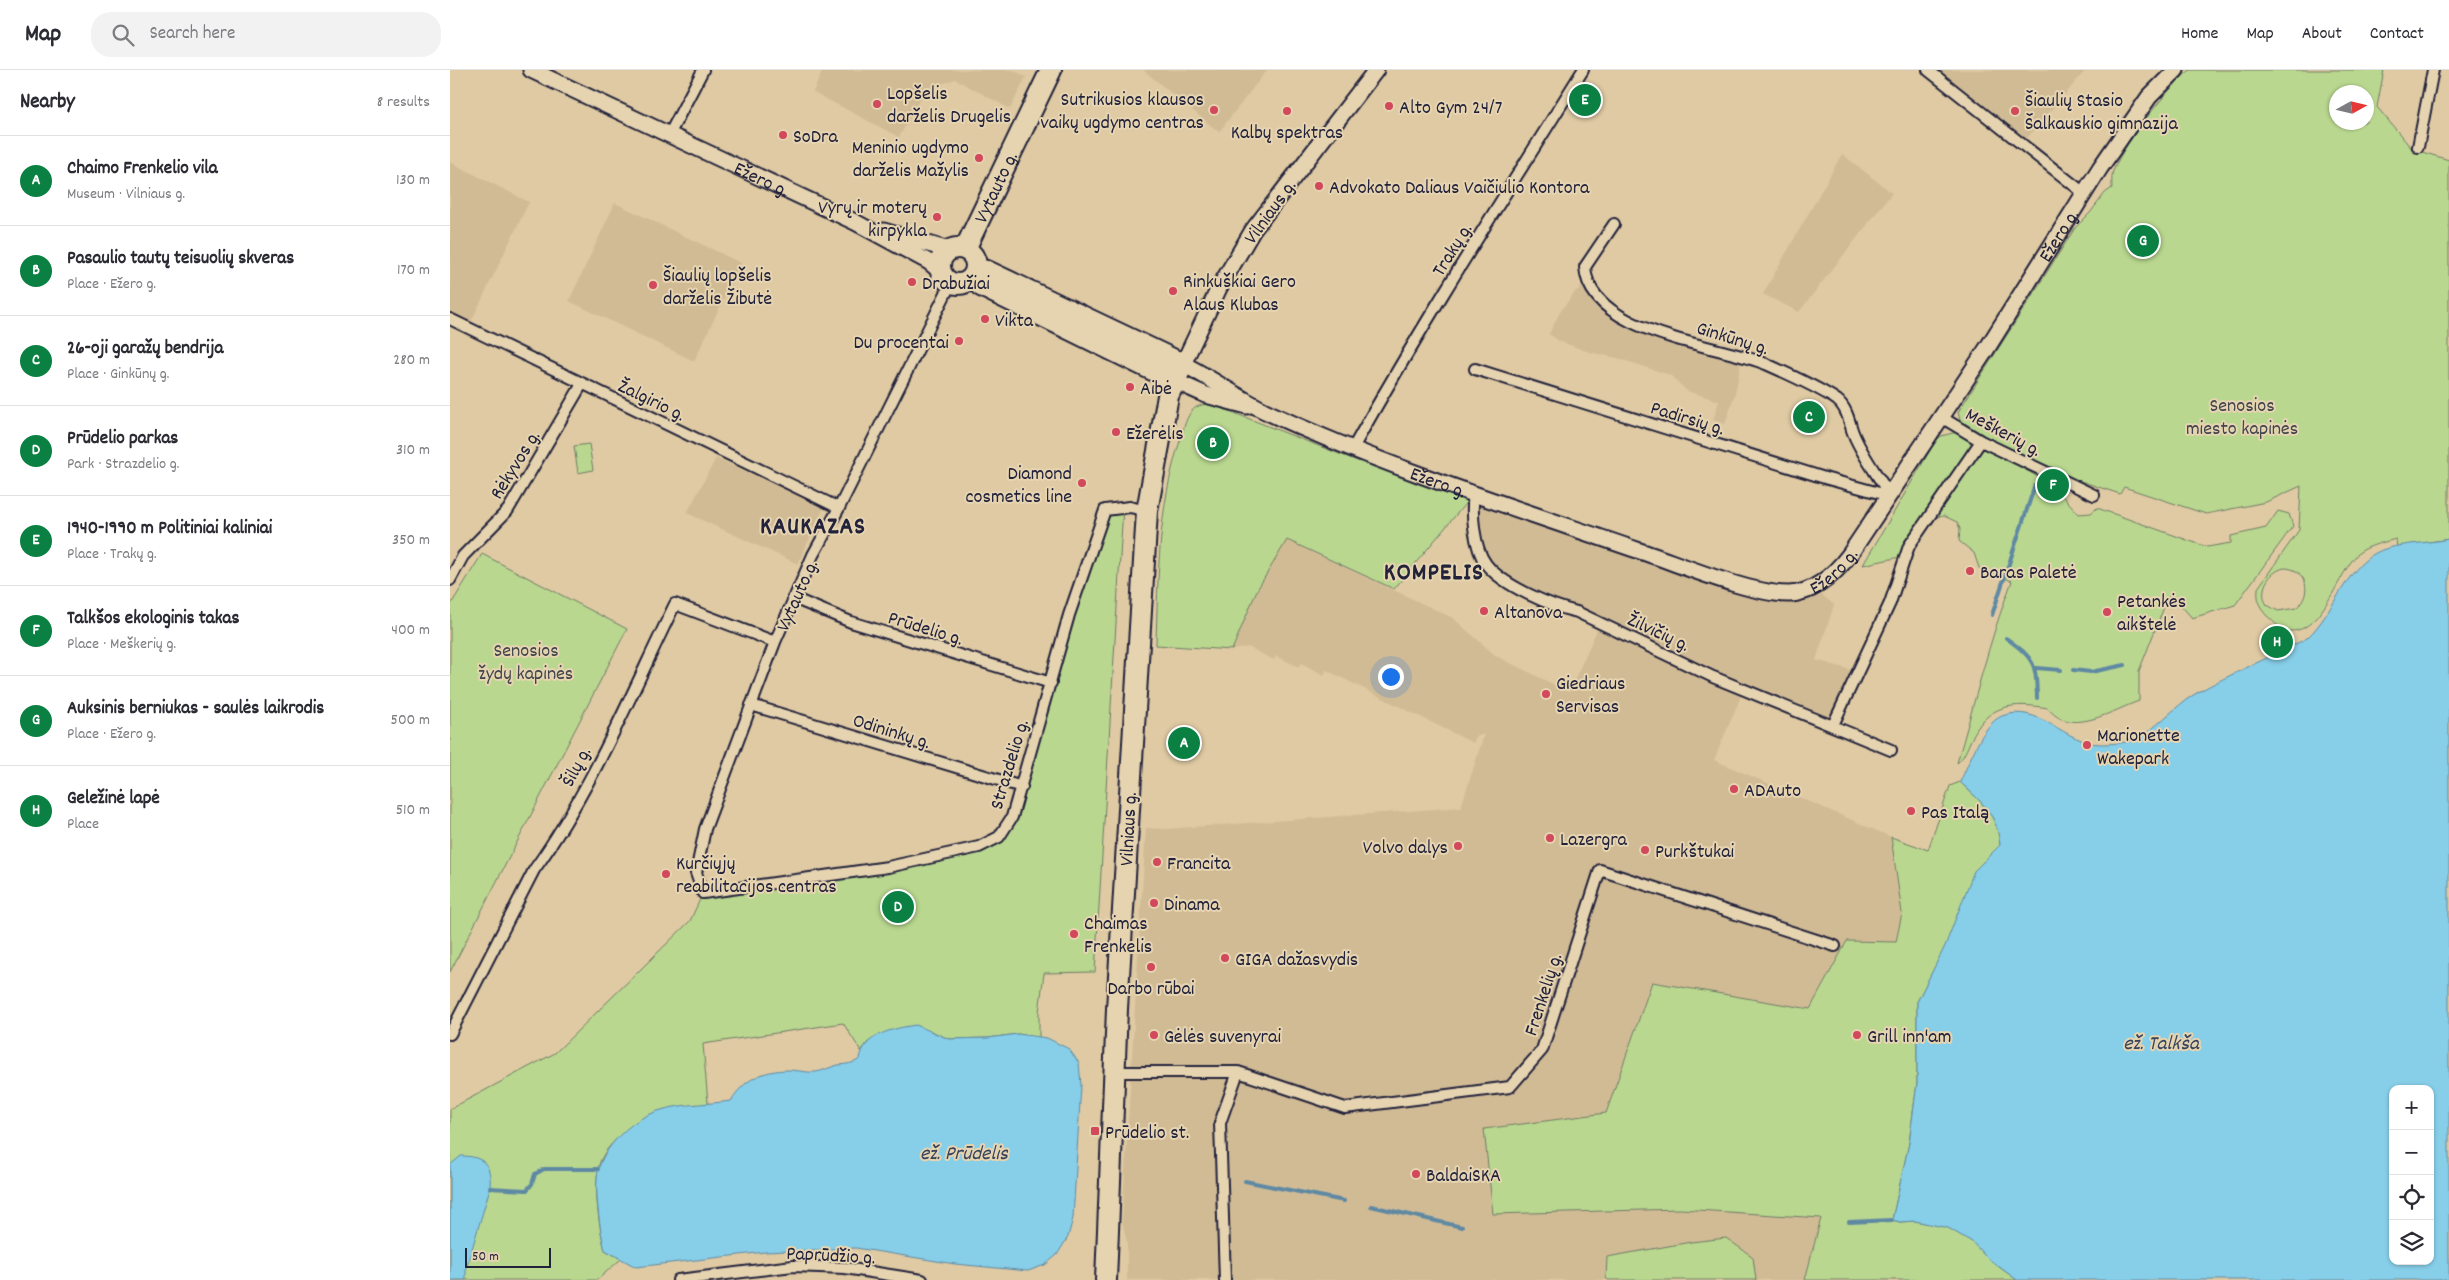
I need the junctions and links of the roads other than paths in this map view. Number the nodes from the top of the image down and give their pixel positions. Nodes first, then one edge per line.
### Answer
1 (531, 70) edge
2 (703, 70) edge
3 (1051, 70) edge
4 (1376, 70) edge
5 (1583, 70) edge
6 (1928, 70) edge
7 (2176, 70) edge
8 (2433, 70) edge
9 (669, 135) junction
10 (2418, 147) dead end
11 (2084, 193) junction
12 (854, 222) junction
13 (1614, 224) dead end
14 (957, 250) junction
15 (975, 274) junction
16 (945, 277) junction
17 (450, 319) edge
18 (1475, 369) dead end
19 (1179, 372) junction
20 (582, 384) junction
21 (1941, 417) junction
22 (1981, 440) junction
23 (1353, 448) junction
24 (1474, 494) junction
25 (2094, 495) dead end
26 (1890, 496) junction
27 (839, 508) junction
28 (1147, 511) junction
29 (450, 580) edge
30 (793, 598) junction
31 (775, 642) junction
32 (1051, 683) junction
33 (751, 705) junction
34 (1833, 726) junction
35 (1891, 750) dead end
36 (1022, 787) junction
37 (703, 893) joint
38 (1835, 946) dead end
39 (450, 1034) edge
40 (1115, 1072) junction
41 (1238, 1072) junction
42 (678, 1280) edge
43 (922, 1280) edge
44 (1106, 1280) edge
45 (1225, 1280) edge

1 - 9 main road, Ežero g.
2 - 9 street
3 - 14 highway, Vytauto g.
4 - 19 main road, Vilniaus g.
5 - 23 street, Trakų g.
6 - 11 street
7 - 11 main road, Ežero g.
8 - 10 street
9 - 12 main road, Ežero g.
11 - 21 main road, Ežero g.
12 - 14 main road, Ežero g.
12 - 16 main road, Ežero g.
13 - 26 street, Ginkūnų g.
14 - 15 highway, Ežero g.
14 - 16 highway
15 - 16 highway
15 - 19 highway, Ežero g.
16 - 27 street, Vytauto g.
17 - 20 street, Žalgirio g.
18 - 26 street, Padirsių g.
19 - 23 main road, Ežero g.
19 - 28 highway, Vilniaus g.
20 - 27 street, Žalgirio g.
20 - 29 street, Rėkyvos g.
21 - 22 street, Meškerių g.
21 - 26 main road, Ežero g.
22 - 25 street, Meškerių g.
22 - 34 street
23 - 24 main road, Ežero g.
24 - 26 main road, Ežero g.
24 - 34 street, Žilvičių g.
27 - 30 street, Vytauto g.
28 - 32 street, Strazdelio g.
28 - 40 highway, Vilniaus g.
30 - 31 street, Vytauto g.
30 - 32 street, Prūdelio g.
31 - 33 street, Vytauto g.
31 - 39 street, Šilų g.
32 - 36 street, Strazdelio g.
33 - 36 street, Odininkų g.
33 - 37 street, Vytauto g.
34 - 35 street, Žilvičių g.
36 - 37 street, Strazdelio g.
38 - 41 street, Frenkelių g.
40 - 41 street, Frenkelių g.
40 - 44 highway, Vilniaus g.
41 - 45 street
42 - 43 street, Paprūdžio g.

